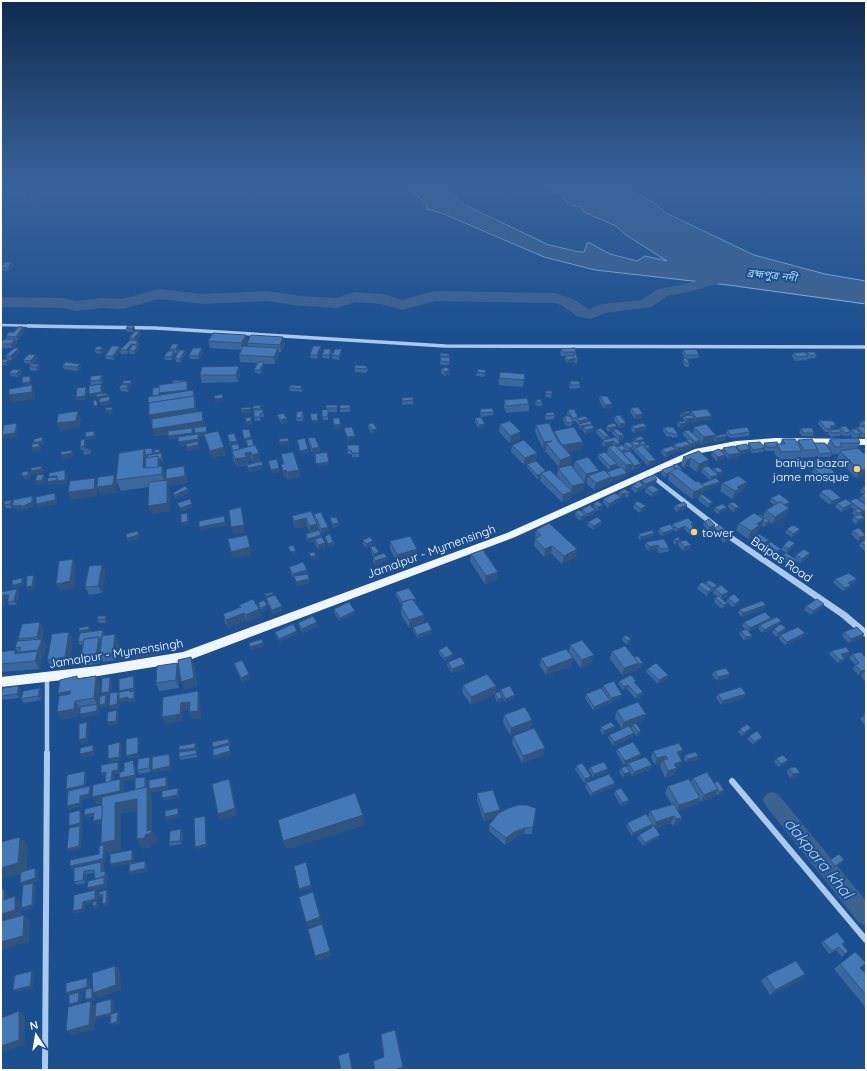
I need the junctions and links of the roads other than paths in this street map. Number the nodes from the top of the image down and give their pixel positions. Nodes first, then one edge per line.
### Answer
1 (1, 325) edge
2 (866, 347) edge
3 (866, 442) edge
4 (648, 473) junction
5 (866, 634) edge
6 (47, 677) junction
7 (1, 682) edge
8 (732, 781) dead end
9 (866, 940) edge
10 (45, 1070) edge

1 - 2 street
3 - 4 main road, Jamalpur - Mymensingh
4 - 5 street, Baipas Road
4 - 6 main road, Jamalpur - Mymensingh
6 - 7 main road, Jamalpur - Mymensingh
6 - 10 street
8 - 9 street

